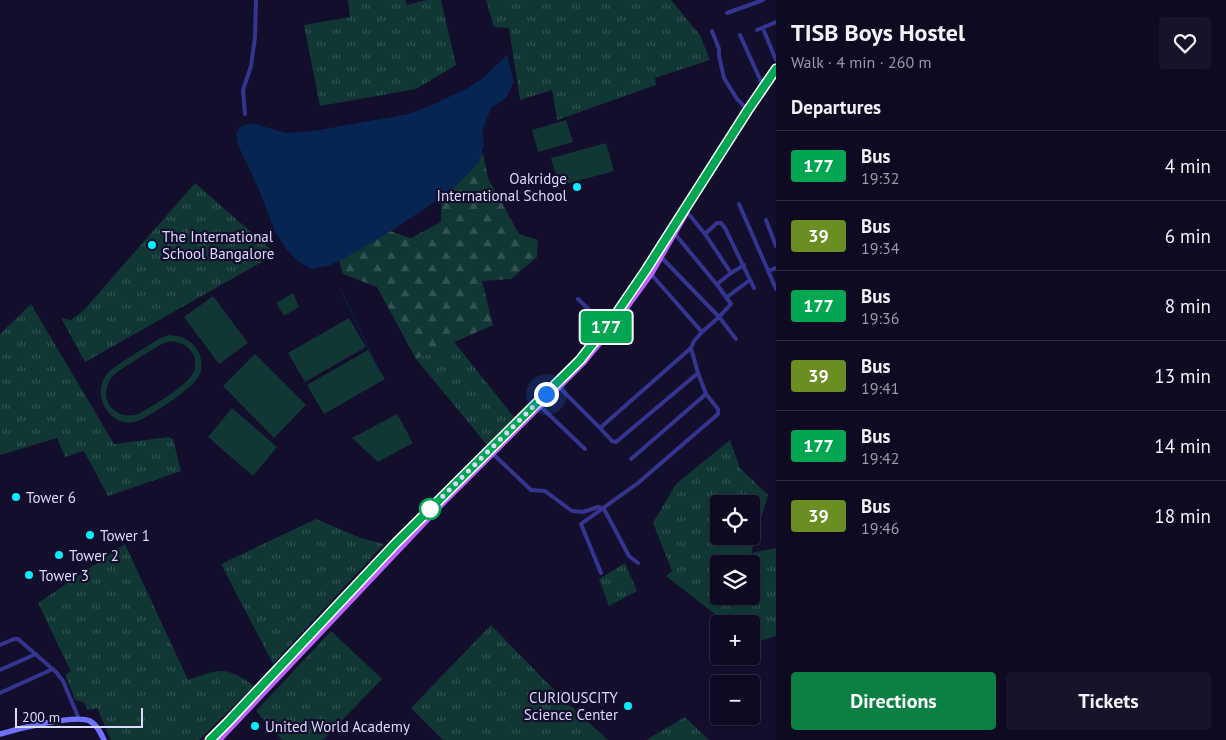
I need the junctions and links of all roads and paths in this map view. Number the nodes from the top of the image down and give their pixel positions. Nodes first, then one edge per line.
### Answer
1 (256, 0) edge
2 (763, 0) edge
3 (728, 12) dead end
4 (776, 22) edge
5 (757, 30) dead end
6 (712, 31) dead end
7 (764, 31) dead end
8 (740, 35) dead end
9 (776, 60) edge
10 (776, 69) edge
11 (776, 73) edge
12 (764, 89) junction
13 (749, 110) junction
14 (245, 114) dead end
15 (739, 204) dead end
16 (687, 212) junction
17 (766, 220) dead end
18 (675, 234) junction
19 (705, 234) junction
20 (776, 246) edge
21 (661, 257) junction
22 (744, 265) junction
23 (776, 268) edge
24 (768, 271) junction
25 (730, 273) junction
26 (651, 274) junction
27 (750, 280) junction
28 (717, 284) junction
29 (754, 288) dead end
30 (776, 289) edge
31 (727, 297) junction
32 (578, 299) dead end
33 (719, 317) junction
34 (608, 328) junction
35 (702, 332) junction
36 (736, 339) dead end
37 (691, 348) junction
38 (698, 372) junction
39 (558, 386) junction
40 (706, 394) junction
41 (541, 406) junction
42 (600, 428) junction
43 (585, 449) dead end
44 (493, 454) junction
45 (631, 459) dead end
46 (602, 508) junction
47 (638, 563) dead end
48 (602, 573) dead end
49 (0, 645) edge
50 (36, 654) junction
51 (53, 669) junction
52 (0, 670) edge
53 (0, 693) edge
54 (79, 719) junction
55 (0, 734) edge
56 (104, 740) edge
57 (210, 740) edge
58 (219, 740) edge

1 - 14 street
2 - 3 street
4 - 5 street
6 - 13 street
7 - 9 street
8 - 12 street
10 - 12 main road
11 - 12 main road
12 - 13 main road
13 - 16 main road
13 - 34 main road
15 - 24 street
16 - 18 main road
16 - 19 street
17 - 20 street
18 - 21 main road
18 - 28 street
19 - 22 street
19 - 25 street
21 - 26 main road
21 - 33 street
22 - 25 street
22 - 27 street
23 - 24 street
24 - 30 street
25 - 28 street
26 - 34 main road
26 - 35 street
27 - 29 street
27 - 31 street
28 - 31 street
31 - 33 street
32 - 34 street
33 - 35 street
33 - 36 street
34 - 39 main road
35 - 37 street
37 - 38 street
37 - 42 street
38 - 40 street
38 - 42 street
39 - 41 main road
39 - 42 street
39 - 57 main road
40 - 45 street
40 - 46 street
41 - 43 street
41 - 44 main road
44 - 46 street
44 - 58 main road
46 - 47 street
46 - 48 street
49 - 50 street
50 - 51 street
50 - 52 street
51 - 53 street
51 - 54 street
54 - 55 street
54 - 56 street

